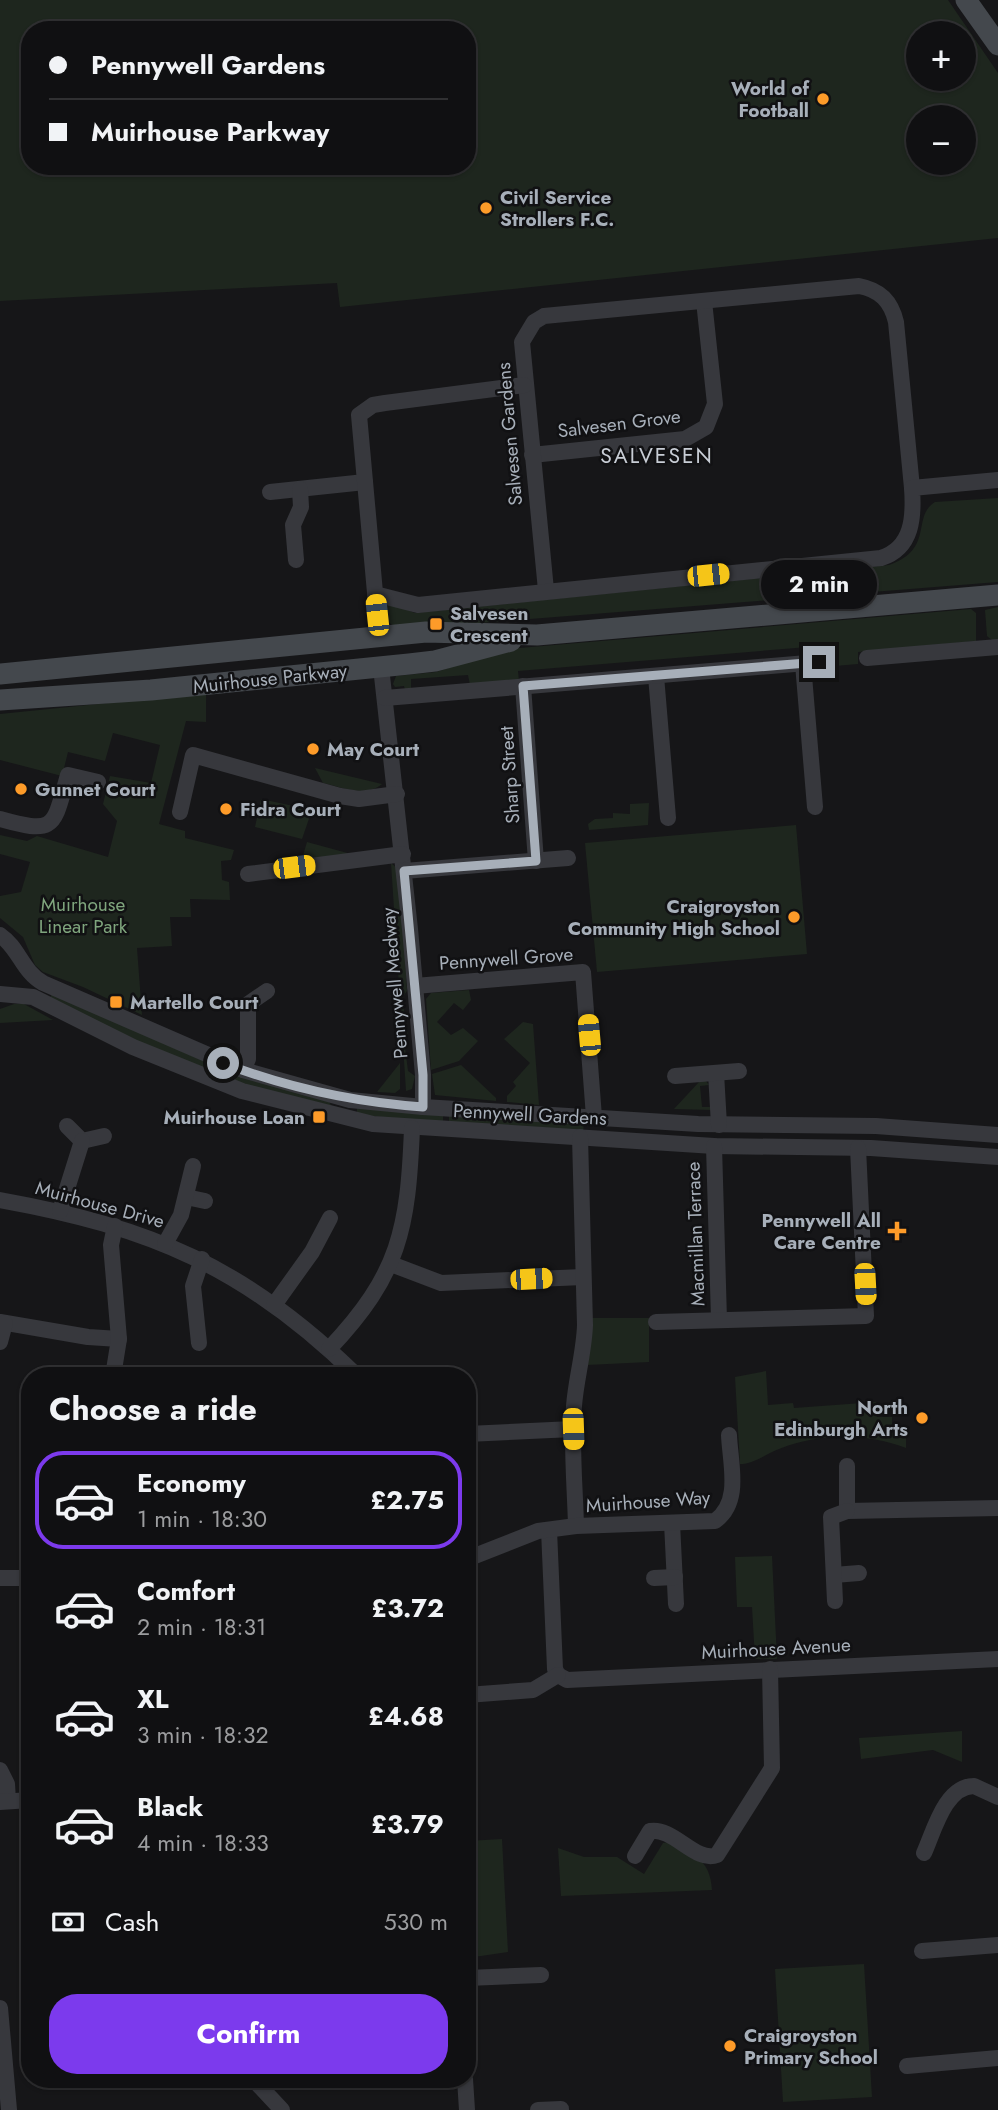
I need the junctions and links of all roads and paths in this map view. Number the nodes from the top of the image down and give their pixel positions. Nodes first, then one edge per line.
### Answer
1 (966, 0) edge
2 (998, 45) edge
3 (704, 301) junction
4 (524, 386) junction
5 (532, 455) junction
6 (998, 480) edge
7 (365, 482) junction
8 (912, 488) junction
9 (300, 489) junction
10 (270, 492) dead end
11 (296, 560) dead end
12 (546, 590) junction
13 (375, 594) junction
14 (998, 595) edge
15 (537, 635) junction
16 (379, 637) junction
17 (998, 647) edge
18 (867, 657) dead end
19 (381, 667) junction
20 (0, 674) edge
21 (656, 676) junction
22 (523, 686) junction
23 (386, 698) junction
24 (0, 700) edge
25 (98, 782) dead end
26 (397, 794) junction
27 (815, 807) dead end
28 (180, 812) dead end
29 (668, 818) dead end
30 (0, 819) edge
31 (403, 854) junction
32 (568, 858) dead end
33 (536, 861) junction
34 (404, 871) junction
35 (247, 874) dead end
36 (0, 935) edge
37 (17, 957) junction
38 (415, 986) junction
39 (267, 991) dead end
40 (0, 993) edge
41 (243, 1070) junction
42 (739, 1071) dead end
43 (716, 1073) junction
44 (675, 1076) dead end
45 (350, 1100) junction
46 (423, 1107) junction
47 (594, 1117) junction
48 (347, 1119) junction
49 (632, 1119) junction
50 (719, 1125) junction
51 (67, 1126) dead end
52 (412, 1128) junction
53 (998, 1135) edge
54 (104, 1136) dead end
55 (580, 1137) junction
56 (630, 1140) junction
57 (82, 1141) junction
58 (714, 1146) junction
59 (858, 1148) junction
60 (998, 1157) edge
61 (193, 1166) dead end
62 (186, 1197) junction
63 (0, 1200) edge
64 (205, 1201) dead end
65 (60, 1211) junction
66 (330, 1217) dead end
67 (115, 1226) junction
68 (165, 1244) junction
69 (202, 1259) junction
70 (391, 1265) junction
71 (583, 1276) junction
72 (274, 1305) junction
73 (719, 1320) junction
74 (3, 1322) edge
75 (656, 1322) dead end
76 (119, 1339) junction
77 (0, 1342) edge
78 (200, 1343) dead end
79 (329, 1349) junction
80 (114, 1367) edge
81 (347, 1367) edge
82 (573, 1429) junction
83 (476, 1434) edge
84 (729, 1435) dead end
85 (847, 1466) dead end
86 (998, 1508) edge
87 (847, 1511) junction
88 (672, 1523) junction
89 (576, 1526) junction
90 (549, 1530) junction
91 (476, 1556) edge
92 (859, 1573) dead end
93 (834, 1575) junction
94 (675, 1577) junction
95 (0, 1578) edge
96 (21, 1578) edge
97 (654, 1578) dead end
98 (835, 1601) dead end
99 (676, 1604) dead end
100 (998, 1659) edge
101 (770, 1669) junction
102 (558, 1675) junction
103 (476, 1694) edge
104 (0, 1770) edge
105 (998, 1797) edge
106 (4, 1801) edge
107 (924, 1853) dead end
108 (635, 1856) dead end
109 (998, 1945) edge
110 (922, 1951) dead end
111 (541, 1975) dead end
112 (476, 1978) edge
113 (0, 2008) edge
114 (998, 2058) edge
115 (907, 2066) dead end
116 (261, 2088) edge
117 (466, 2088) edge
118 (561, 2109) edge
119 (9, 2110) edge
120 (282, 2110) edge
121 (467, 2110) edge
122 (538, 2110) edge

1 - 2 street
3 - 4 street, Salvesen Gardens
3 - 5 street, Salvesen Grove
3 - 8 street, Salvesen Gardens
4 - 5 street, Salvesen Gardens
4 - 7 street
5 - 12 street, Salvesen Gardens
6 - 8 street
7 - 9 street
7 - 13 street
8 - 12 street, Salvesen Gardens
9 - 10 street
9 - 11 street
12 - 13 street
13 - 16 street
14 - 15 street, Muirhouse Parkway
15 - 16 street, Muirhouse Parkway
15 - 19 street, Muirhouse Parkway
16 - 20 street, Muirhouse Parkway
17 - 18 street
19 - 23 street, Pennywell Medway
19 - 24 street, Muirhouse Parkway
21 - 22 street
21 - 27 street
21 - 29 street
22 - 23 street
22 - 33 street, Sharp Street
23 - 26 street, Pennywell Medway
25 - 30 street
26 - 28 street
26 - 31 street, Pennywell Medway
31 - 34 street, Pennywell Medway
31 - 35 street
32 - 33 street
33 - 34 street
34 - 38 street, Pennywell Medway
36 - 37 street, Pennywell Gardens
37 - 40 street, Pennywell Gardens
37 - 41 street, Pennywell Gardens
38 - 46 street, Pennywell Medway
38 - 47 street, Pennywell Grove
39 - 41 street
40 - 48 street, Pennywell Gardens
41 - 45 street, Pennywell Gardens
42 - 43 street
43 - 44 street
43 - 50 street
45 - 46 street, Pennywell Gardens
45 - 48 street
46 - 47 street, Pennywell Gardens
47 - 49 street, Pennywell Gardens
48 - 52 street, Pennywell Gardens
49 - 50 street, Pennywell Gardens
49 - 56 street
50 - 53 street, Pennywell Gardens
51 - 57 street
52 - 55 street, Pennywell Gardens
52 - 70 street
54 - 57 street
55 - 56 street, Pennywell Gardens
55 - 71 street
56 - 58 street, Pennywell Gardens
57 - 65 street
58 - 59 street, Pennywell Gardens
58 - 73 street, Macmillan Terrace
59 - 60 street, Pennywell Gardens
59 - 73 street
61 - 62 street
62 - 64 street
62 - 68 street
63 - 65 street, Muirhouse Drive
65 - 67 street, Muirhouse Drive
66 - 72 street
67 - 68 street, Muirhouse Drive
67 - 76 street
68 - 69 street, Muirhouse Drive
69 - 72 street, Muirhouse Drive
69 - 78 street
70 - 71 street
70 - 79 street
71 - 82 street
72 - 79 street, Muirhouse Drive
73 - 75 street
74 - 76 street
74 - 77 street
76 - 80 street
79 - 81 street, Muirhouse Drive
82 - 83 street
82 - 89 street
84 - 88 street, Muirhouse Way
85 - 87 street
86 - 87 street
87 - 93 street
88 - 89 street, Muirhouse Way
88 - 94 street
89 - 90 street, Muirhouse Way
90 - 91 street, Muirhouse Way
90 - 102 street
92 - 93 street
93 - 98 street
94 - 97 street
94 - 99 street
95 - 96 street
100 - 101 street, Muirhouse Avenue
101 - 102 street, Muirhouse Avenue
101 - 108 street
102 - 103 street
104 - 106 street
105 - 107 street
109 - 110 street
111 - 112 street
113 - 119 street
114 - 115 street
116 - 120 street
117 - 121 street
118 - 122 street

